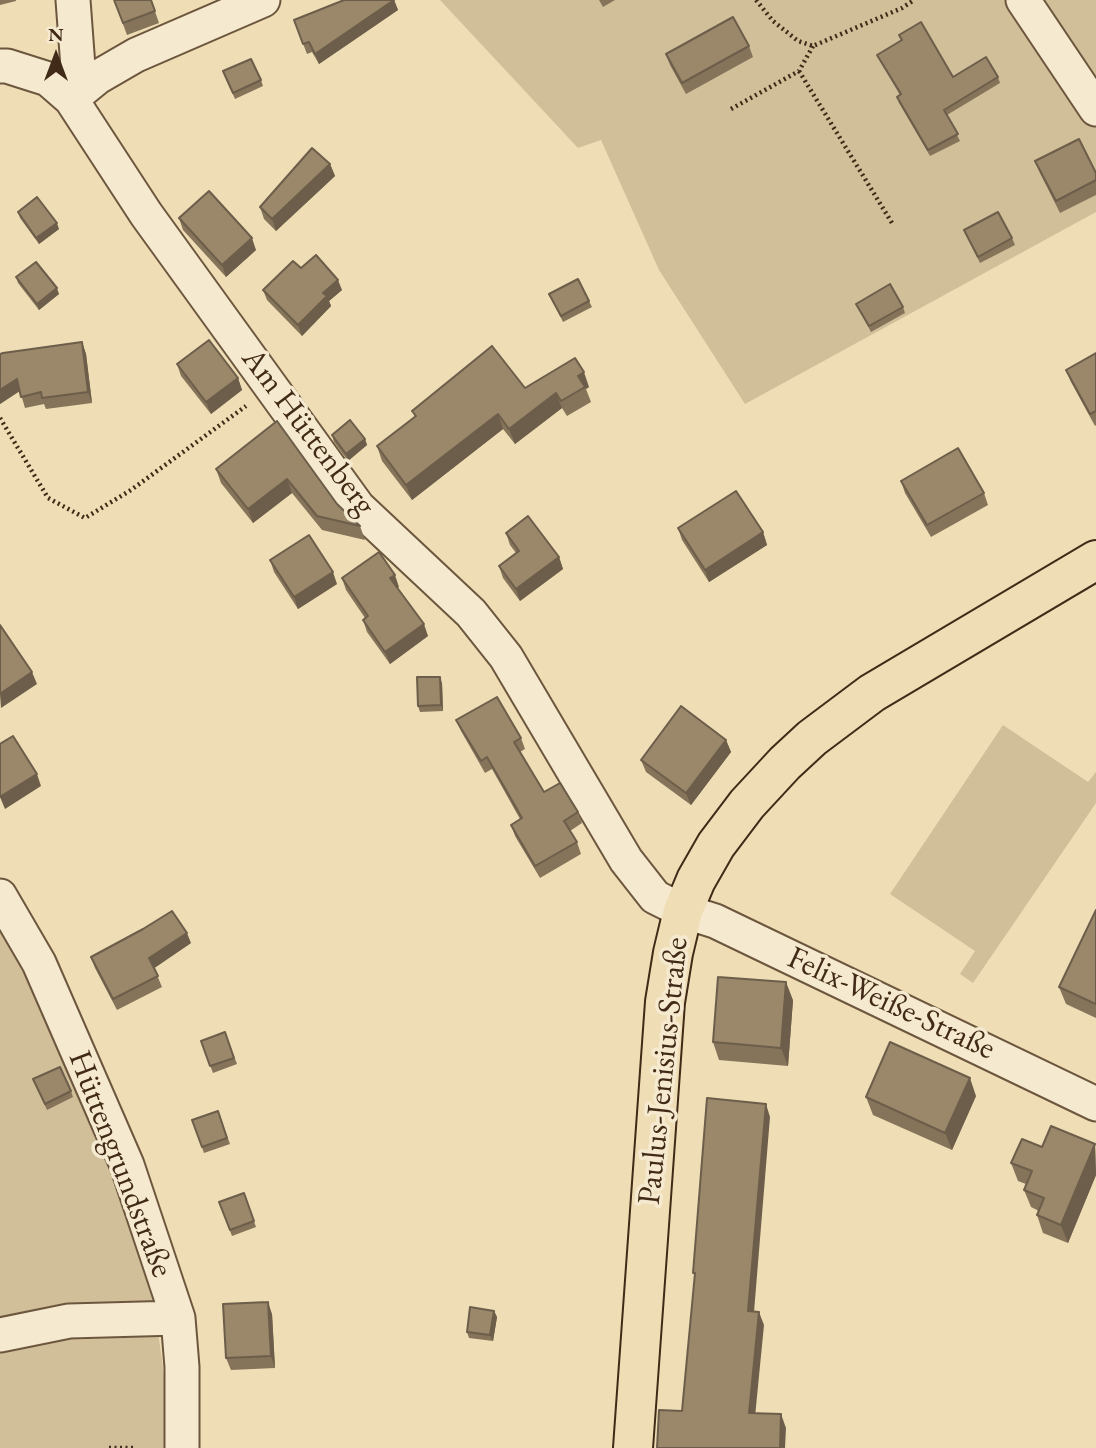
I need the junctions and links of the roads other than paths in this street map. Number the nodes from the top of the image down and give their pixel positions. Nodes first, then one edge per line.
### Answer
1 (73, 0) edge
2 (264, 0) edge
3 (1023, 0) edge
4 (0, 66) edge
5 (71, 99) junction
6 (1096, 109) edge
7 (1096, 560) edge
8 (0, 896) edge
9 (683, 911) junction
10 (1096, 1104) edge
11 (178, 1318) junction
12 (0, 1335) edge
13 (182, 1448) edge
14 (633, 1448) edge

1 - 5 street
2 - 5 street
3 - 6 street
4 - 5 street, Am Hüttenberg
5 - 9 street, Am Hüttenberg
7 - 9 main road, Paulus-Jenisius-Straße
8 - 11 street, Hüttengrundstraße
9 - 10 street, Felix-Weiße-Straße
9 - 14 main road, Paulus-Jenisius-Straße
11 - 12 street
11 - 13 street, Hüttengrundstraße

